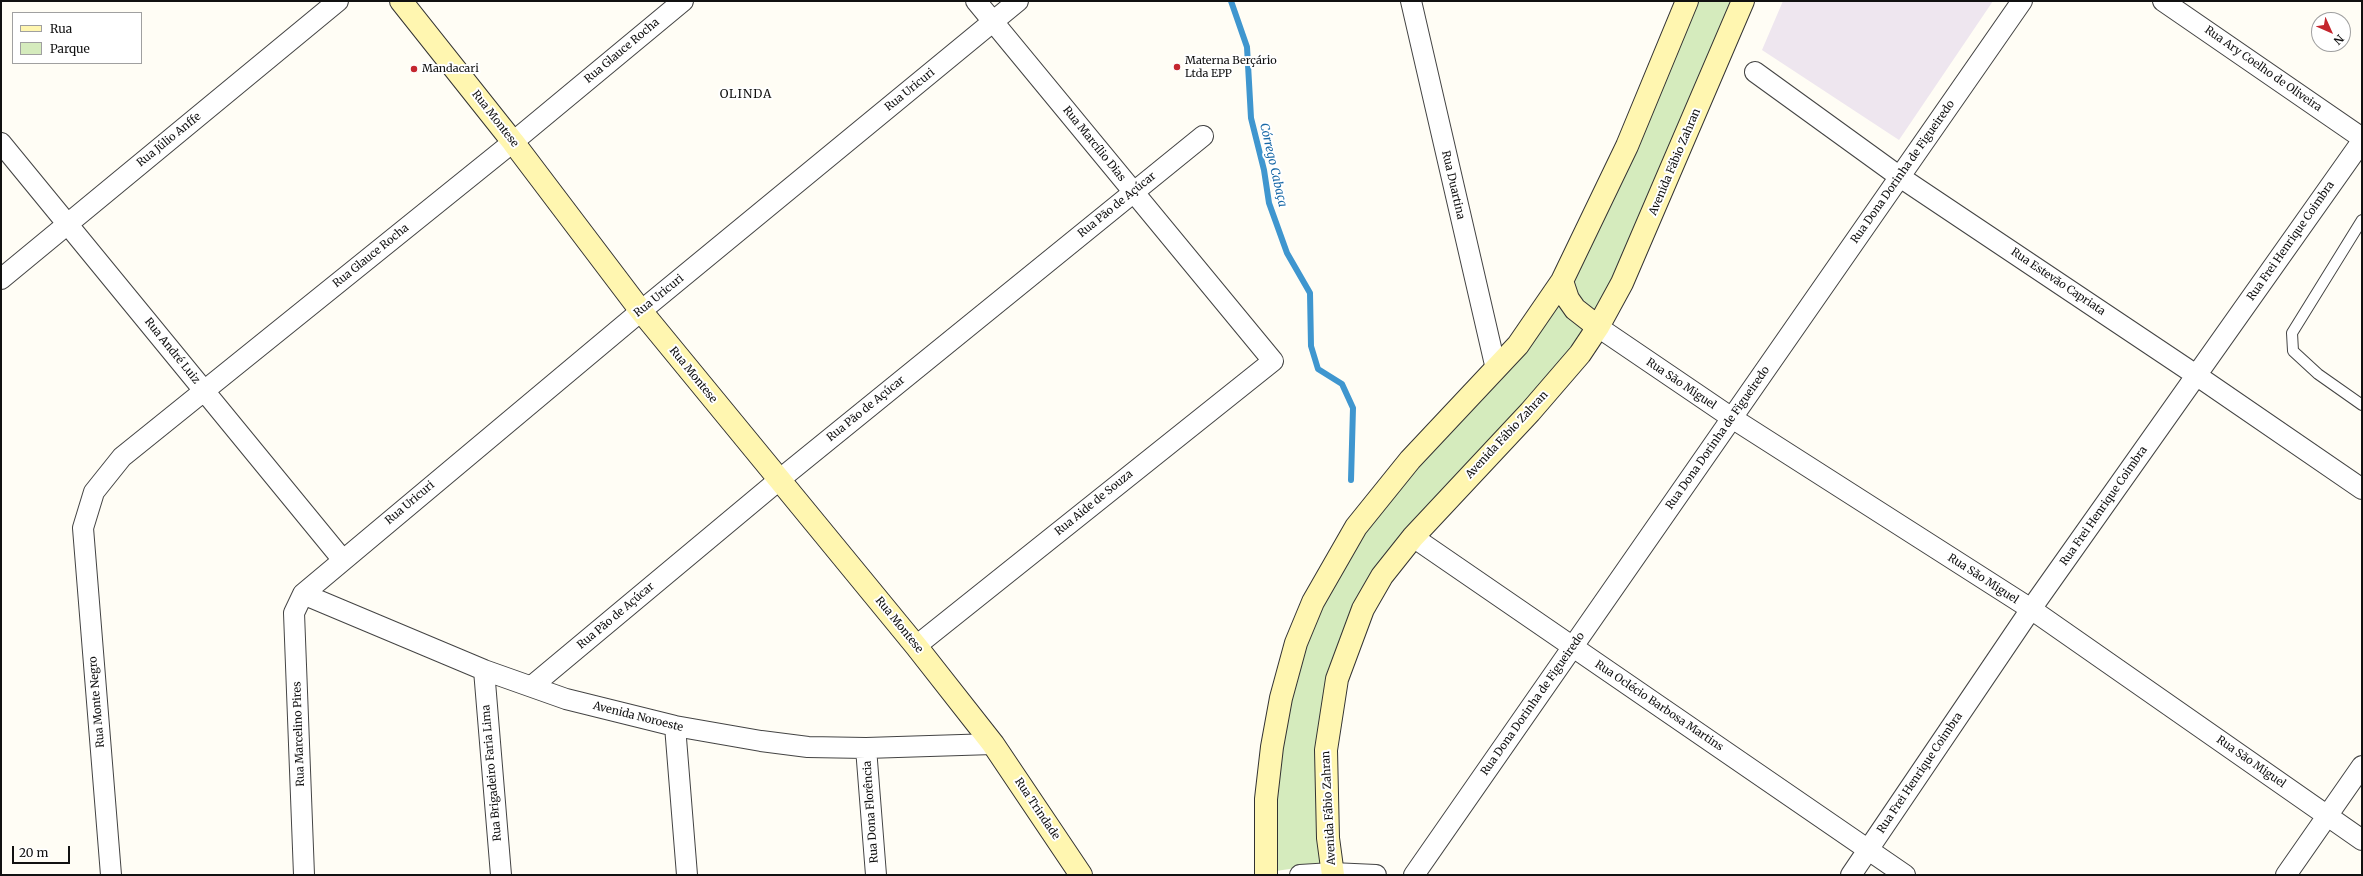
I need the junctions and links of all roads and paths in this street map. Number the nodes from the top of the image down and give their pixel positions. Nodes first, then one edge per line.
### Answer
1 (338, 1) edge
2 (401, 1) edge
3 (683, 1) edge
4 (976, 1) edge
5 (1018, 1) edge
6 (1411, 1) edge
7 (1687, 1) edge
8 (1743, 1) edge
9 (2022, 1) edge
10 (2163, 1) edge
11 (993, 22) junction
12 (1755, 72) dead end
13 (1203, 136) dead end
14 (2362, 138) edge
15 (2362, 141) edge
16 (514, 142) junction
17 (1, 143) edge
18 (1900, 177) junction
19 (1133, 192) junction
20 (2362, 220) edge
21 (67, 224) junction
22 (1, 279) edge
23 (1562, 281) junction
24 (641, 311) junction
25 (1598, 327) junction
26 (1273, 361) joint
27 (1496, 369) junction
28 (2196, 375) junction
29 (204, 390) junction
30 (2362, 405) edge
31 (1732, 418) junction
32 (780, 480) junction
33 (2362, 489) edge
34 (83, 528) joint
35 (1413, 537) junction
36 (342, 559) junction
37 (303, 594) junction
38 (2031, 609) junction
39 (916, 646) junction
40 (1572, 647) junction
41 (484, 670) junction
42 (532, 686) junction
43 (675, 726) junction
44 (993, 744) junction
45 (866, 748) junction
46 (2362, 766) edge
47 (2328, 815) junction
48 (2362, 840) edge
49 (1869, 850) junction
50 (1332, 874) edge
51 (111, 875) edge
52 (304, 875) edge
53 (501, 875) edge
54 (687, 875) edge
55 (876, 875) edge
56 (1081, 875) edge
57 (1266, 875) edge
58 (1300, 875) edge
59 (1376, 875) edge
60 (1414, 875) edge
61 (1851, 875) edge
62 (1905, 875) edge
63 (2286, 875) edge

1 - 21 street, Rua Júlio Anffe
2 - 16 main road, Rua Montese
3 - 16 street, Rua Glauce Rocha
4 - 11 street, Rua Marcílio Dias
5 - 11 street, Rua Uricuri
6 - 27 street, Rua Duartina
7 - 23 main road
8 - 25 main road, Avenida Fábio Zahran
9 - 18 street, Rua Dona Dorinha de Figueiredo
10 - 14 street, Rua Ary Coelho de Oliveira
11 - 19 street, Rua Marcílio Dias
11 - 24 street, Rua Uricuri
12 - 18 street, Rua Estevão Capriata
13 - 19 street, Rua Pão de Açúcar
15 - 28 street, Rua Frei Henrique Coimbra
16 - 24 main road, Rua Montese
16 - 29 street, Rua Glauce Rocha
17 - 21 street, Rua André Luiz
18 - 28 street, Rua Estevão Capriata
18 - 31 street, Rua Dona Dorinha de Figueiredo
19 - 26 street, Rua Marcílio Dias
19 - 32 street, Rua Pão de Açúcar
20 - 30 lane
21 - 22 street, Rua Júlio Anffe
21 - 29 street, Rua André Luiz
23 - 25 main road
23 - 27 main road
24 - 32 main road, Rua Montese
24 - 36 street, Rua Uricuri
25 - 31 street, Rua São Miguel
25 - 35 main road, Avenida Fábio Zahran
26 - 39 street, Rua Aide de Souza
27 - 57 main road
28 - 33 street, Rua Estevão Capriata
28 - 38 street, Rua Frei Henrique Coimbra
29 - 34 street, Rua Glauce Rocha
29 - 36 street, Rua André Luiz
31 - 38 street, Rua São Miguel
31 - 40 street, Rua Dona Dorinha de Figueiredo
32 - 39 main road, Rua Montese
32 - 42 street, Rua Pão de Açúcar
34 - 51 street, Rua Monte Negro
35 - 40 street, Rua Oclécio Barbosa Martins
35 - 50 main road, Avenida Fábio Zahran
36 - 37 street, Rua Uricuri
37 - 41 street, Avenida Noroeste
37 - 52 street, Rua Marcelino Pires
38 - 47 street, Rua São Miguel
38 - 49 street, Rua Frei Henrique Coimbra
39 - 44 main road, Rua Montese
40 - 49 street, Rua Oclécio Barbosa Martins
40 - 60 street, Rua Dona Dorinha de Figueiredo
41 - 42 street, Avenida Noroeste
41 - 53 street, Rua Brigadeiro Faria Lima
42 - 43 street, Avenida Noroeste
43 - 45 street, Avenida Noroeste
43 - 54 street
44 - 45 street, Avenida Noroeste
44 - 56 main road, Rua Trindade
45 - 55 street, Rua Dona Florência
46 - 47 street
47 - 48 street, Rua São Miguel
47 - 63 street
49 - 61 street, Rua Frei Henrique Coimbra
49 - 62 street, Rua Oclécio Barbosa Martins
50 - 58 street
50 - 59 street

